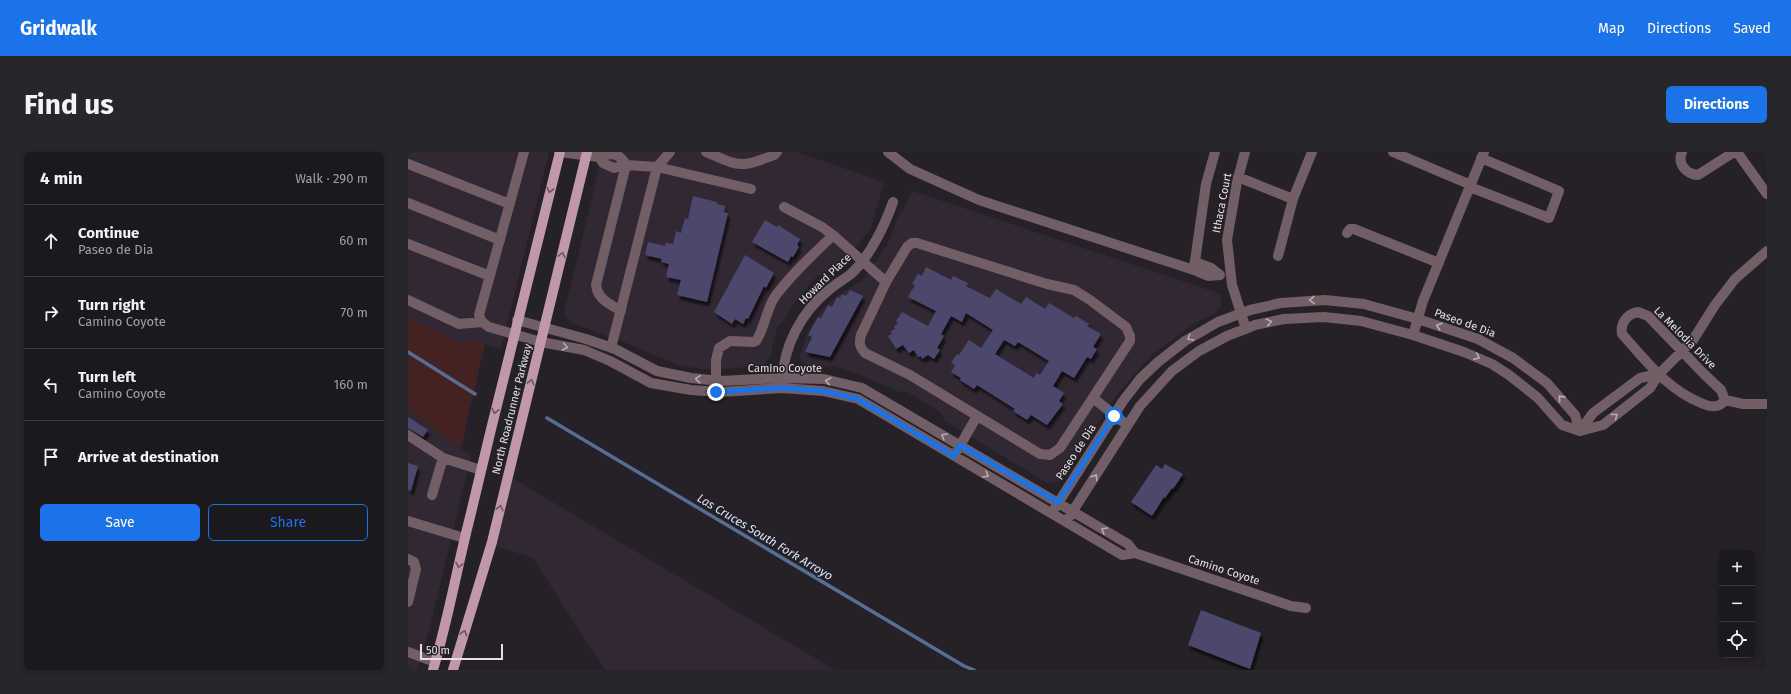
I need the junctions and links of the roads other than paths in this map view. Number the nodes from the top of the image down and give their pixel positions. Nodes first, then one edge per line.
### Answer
1 (524, 152) edge
2 (560, 152) edge
3 (670, 152) edge
4 (706, 152) edge
5 (777, 152) edge
6 (888, 152) edge
7 (1215, 152) edge
8 (1245, 152) edge
9 (1312, 152) edge
10 (1393, 152) edge
11 (1682, 152) edge
12 (1734, 152) edge
13 (1737, 152) edge
14 (587, 153) edge
15 (1482, 155) edge
16 (599, 157) junction
17 (408, 164) edge
18 (626, 165) junction
19 (657, 168) junction
20 (1238, 176) junction
21 (1470, 186) junction
22 (751, 189) dead end
23 (1767, 194) edge
24 (1293, 199) junction
25 (893, 202) dead end
26 (408, 203) edge
27 (510, 204) junction
28 (784, 207) dead end
29 (1347, 233) dead end
30 (833, 235) junction
31 (500, 240) junction
32 (408, 244) edge
33 (1767, 251) edge
34 (1278, 256) dead end
35 (861, 261) junction
36 (1439, 263) junction
37 (1194, 266) junction
38 (490, 276) junction
39 (1226, 276) junction
40 (886, 282) junction
41 (408, 300) edge
42 (621, 311) junction
43 (1240, 313) junction
44 (1418, 319) junction
45 (517, 320) junction
46 (482, 322) junction
47 (545, 327) junction
48 (1246, 328) junction
49 (514, 333) junction
50 (1413, 335) junction
51 (541, 342) junction
52 (611, 348) junction
53 (1682, 352) junction
54 (1659, 374) junction
55 (716, 380) junction
56 (782, 383) junction
57 (716, 392) junction
58 (1093, 398) junction
59 (1725, 400) junction
60 (1767, 404) edge
61 (1115, 414) junction
62 (977, 416) junction
63 (1127, 425) junction
64 (1580, 432) junction
65 (408, 435) edge
66 (960, 445) junction
67 (954, 456) junction
68 (443, 458) junction
69 (481, 470) junction
70 (432, 495) dead end
71 (1058, 502) junction
72 (1074, 512) junction
73 (1051, 513) junction
74 (408, 521) edge
75 (1066, 522) junction
76 (464, 538) junction
77 (1135, 553) junction
78 (408, 559) edge
79 (408, 602) edge
80 (1306, 608) dead end
81 (408, 652) edge
82 (434, 666) edge
83 (453, 670) edge

1 - 27 street
2 - 14 street
2 -> 45 main road, North Roadrunner Parkway
3 - 19 street
4 - 5 street
6 - 37 street
7 - 37 street
8 - 20 street, Ithaca Court
9 - 24 street
10 - 21 street
11 - 12 street
13 - 23 street
14 - 16 street
47 -> 14 main road, North Roadrunner Parkway
15 - 21 street
15 - 21 street
16 - 18 street
16 - 18 street
17 - 27 street
18 - 19 street
18 - 42 street
19 - 22 street
19 - 42 street
20 - 24 street
20 - 39 street, Ithaca Court
21 - 36 street
24 - 34 street
25 - 35 street, Howard Place
26 - 31 street
27 - 31 street
28 - 30 street
29 - 36 street
30 - 35 street
30 - 55 street
31 - 38 street
32 - 38 street
33 - 53 street
35 - 40 street
35 - 56 street, Howard Place
36 - 44 street
37 - 39 street
38 - 46 street
39 - 43 street, Ithaca Court
40 - 58 street
40 - 62 street
41 - 46 street
42 - 52 street
44 -> 43 street, Paseo de Dia
43 - 48 street, Ithaca Court
43 -> 61 street, Paseo de Dia
44 - 50 street
64 -> 44 street, Paseo de Dia
45 - 47 street, Camino Coyote
45 - 49 main road, North Roadrunner Parkway
46 - 49 street, Camino Coyote
47 - 51 main road, North Roadrunner Parkway
47 - 52 street, Camino Coyote
48 -> 50 street
48 - 63 street
49 - 51 street, Camino Coyote
49 -> 69 main road, North Roadrunner Parkway
50 -> 64 street
51 -> 57 street, Camino Coyote
83 -> 51 main road, North Roadrunner Parkway
55 -> 52 street, Camino Coyote
53 - 54 street
53 - 54 street, La Melodia Drive
53 - 59 street, La Melodia Drive
54 - 59 street, La Melodia Drive
54 - 64 street
64 -> 54 street
55 - 56 street, Camino Coyote
55 - 57 street
56 - 57 street, Camino Coyote
66 -> 56 street, Camino Coyote
56 - 67 street, Camino Coyote
58 - 61 street
58 - 62 street
59 - 60 street, La Melodia Drive
61 - 63 street
61 - 71 street, Paseo de Dia
62 - 66 street
72 -> 63 street
65 - 68 street
66 - 67 street
66 - 71 street, Camino Coyote
67 -> 73 street, Camino Coyote
68 - 69 street
68 - 70 street
69 - 76 main road, North Roadrunner Parkway
71 - 72 street, Camino Coyote
71 - 73 street, Paseo de Dia
72 - 75 street
77 -> 72 street, Camino Coyote
73 - 75 street, Camino Coyote
74 - 76 street
75 - 77 street, Camino Coyote
76 -> 82 main road, North Roadrunner Parkway
77 - 80 street, Camino Coyote
78 - 79 street
81 - 82 street

